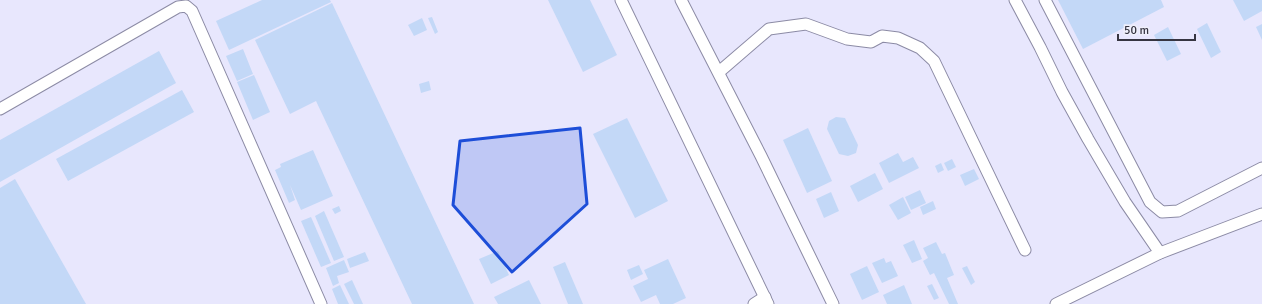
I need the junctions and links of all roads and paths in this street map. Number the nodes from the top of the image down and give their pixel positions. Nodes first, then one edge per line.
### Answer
1 (622, 0) edge
2 (681, 0) edge
3 (1015, 0) edge
4 (1045, 0) edge
5 (719, 72) junction
6 (0, 110) edge
7 (1262, 168) edge
8 (1262, 214) edge
9 (1025, 250) dead end
10 (1160, 253) junction
11 (767, 301) edge
12 (321, 304) edge
13 (754, 304) edge
14 (833, 304) edge
15 (1056, 304) edge

1 - 11 street
2 - 5 street
3 - 10 street
4 - 7 street
5 - 9 street
5 - 14 street
6 - 12 street
8 - 10 street
10 - 15 street
11 - 13 street

